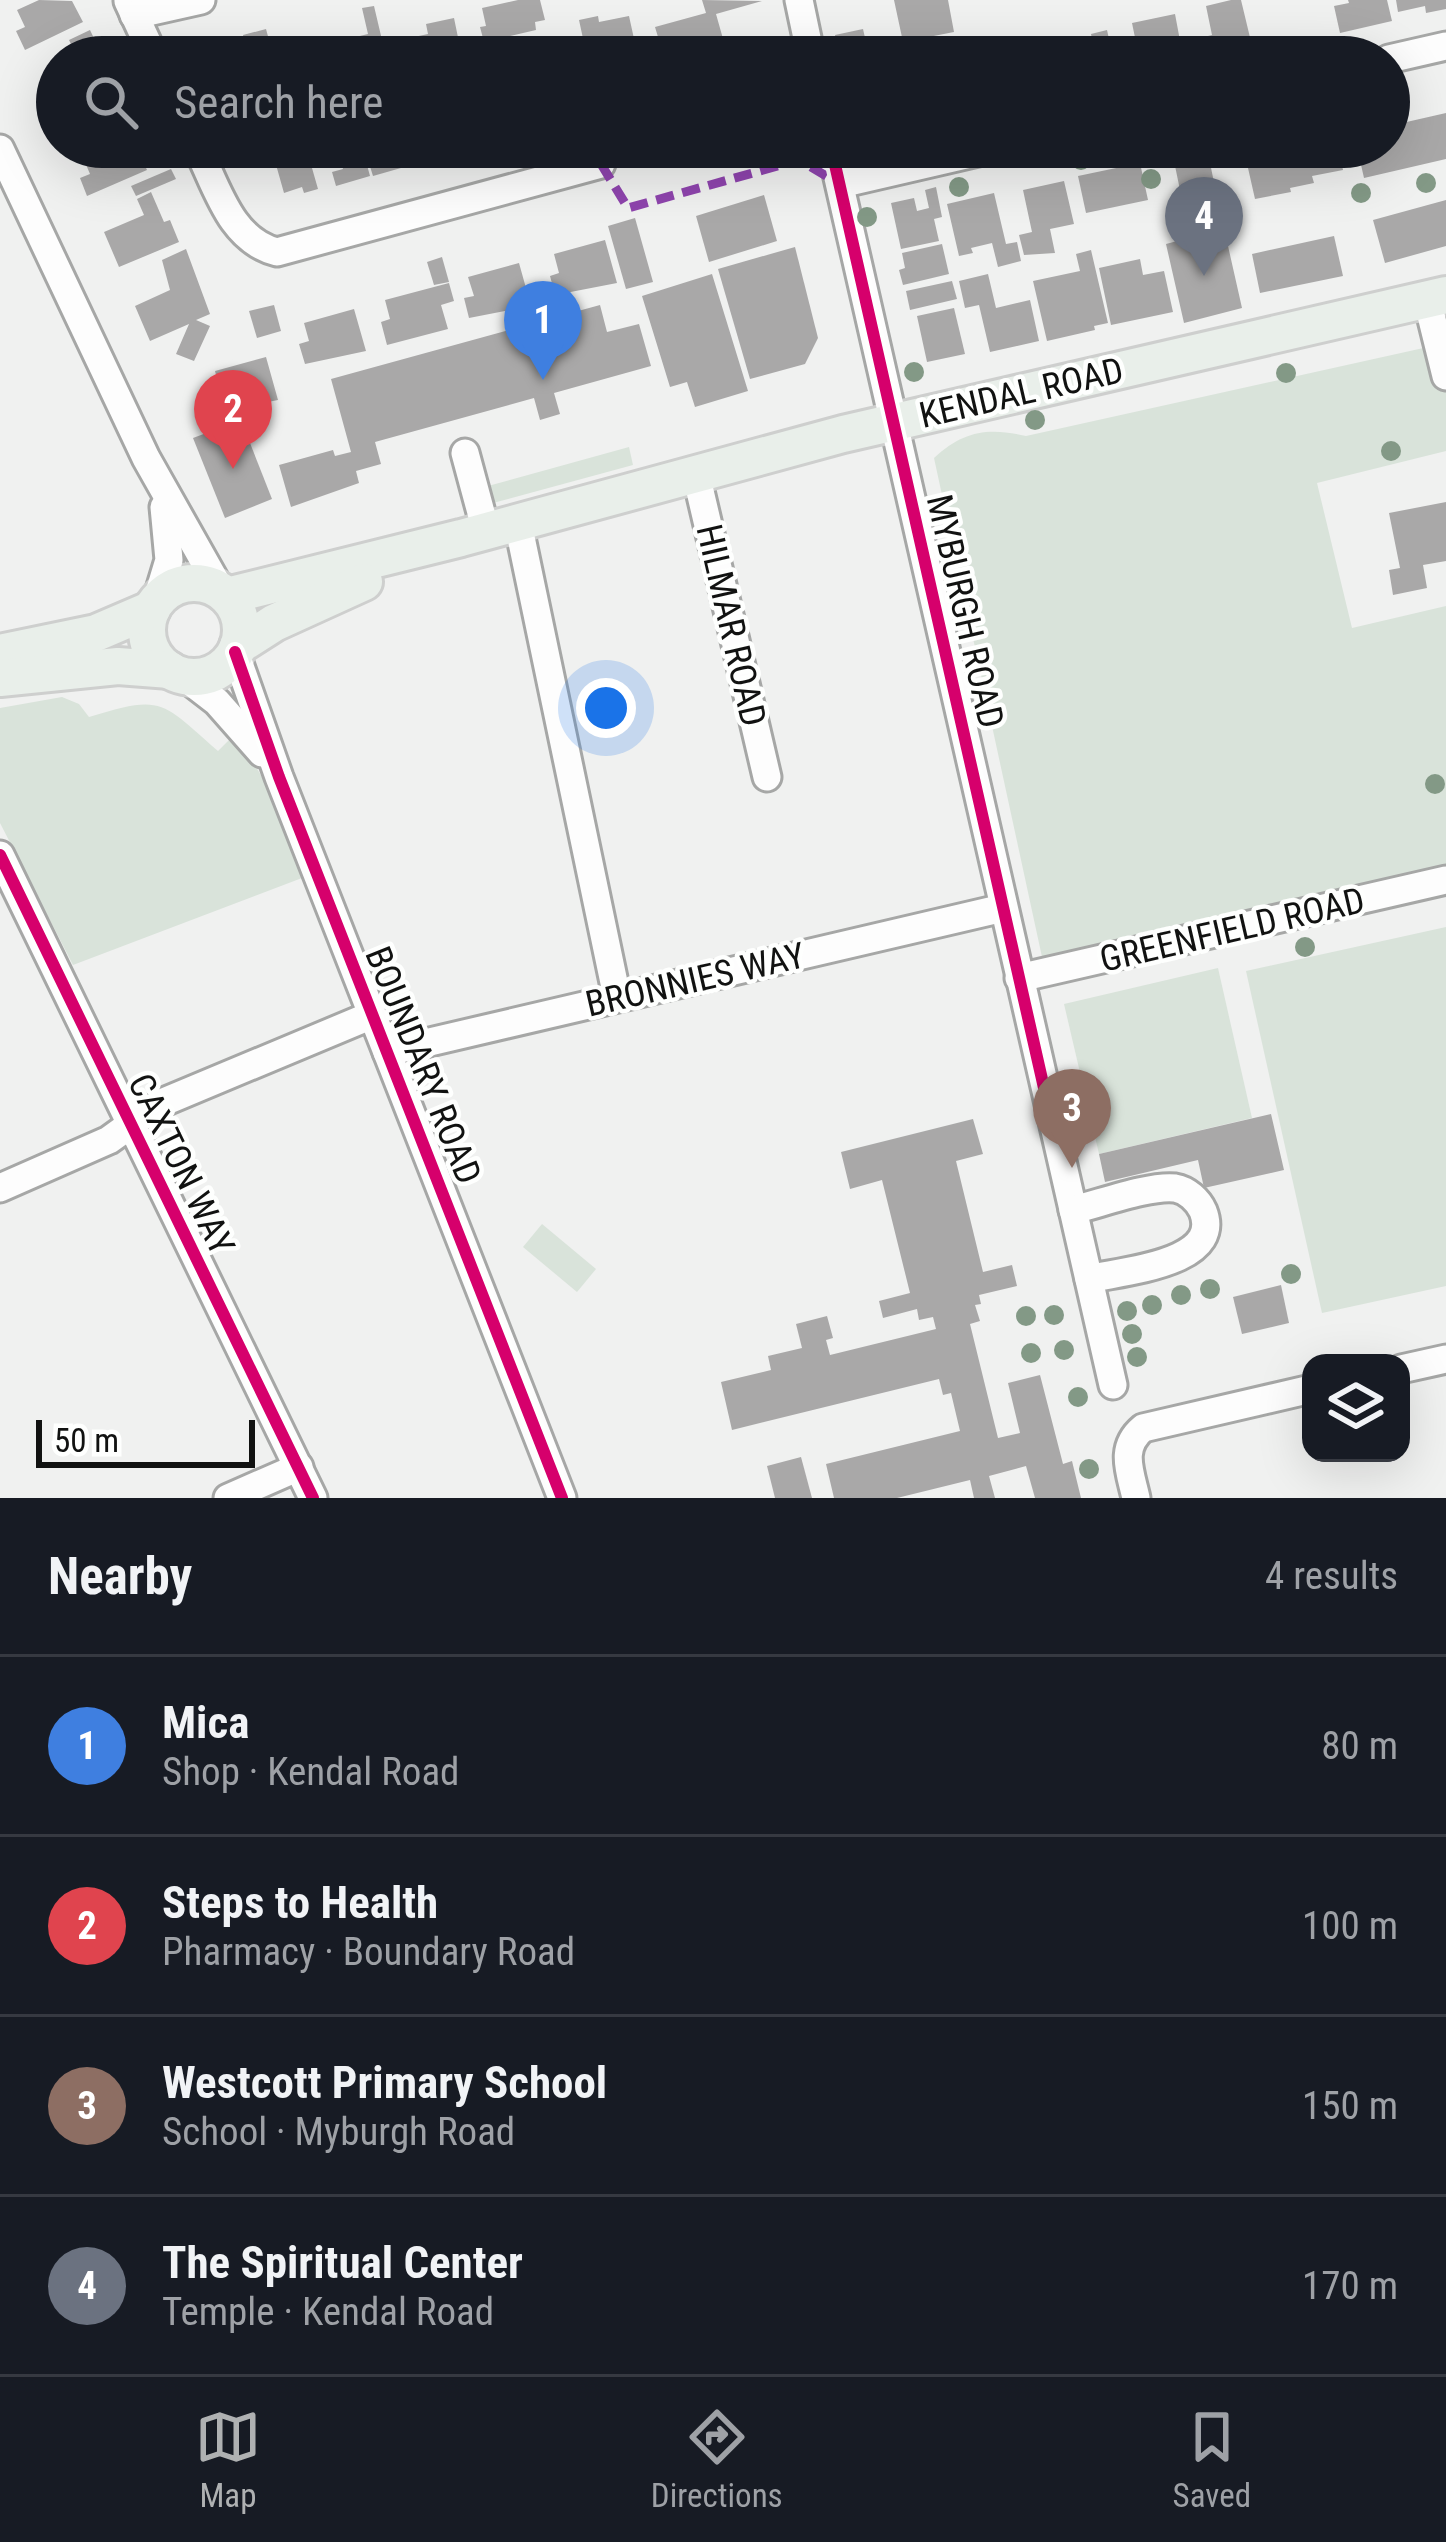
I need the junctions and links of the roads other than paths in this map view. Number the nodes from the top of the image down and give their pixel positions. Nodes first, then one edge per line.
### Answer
1 (201, 0) edge
2 (799, 0) edge
3 (131, 8) edge
4 (144, 36) edge
5 (807, 36) edge
6 (1446, 46) edge
7 (1410, 54) edge
8 (0, 149) edge
9 (207, 168) edge
10 (586, 168) edge
11 (836, 168) edge
12 (909, 168) edge
13 (840, 184) junction
14 (1436, 297) edge
15 (1446, 376) edge
16 (892, 422) junction
17 (465, 453) dead end
18 (696, 474) junction
19 (158, 481) junction
20 (488, 531) junction
21 (224, 594) junction
22 (154, 606) junction
23 (237, 649) junction
24 (0, 652) edge
25 (176, 672) junction
26 (0, 679) edge
27 (279, 777) junction
28 (767, 777) dead end
29 (0, 854) edge
30 (1446, 880) edge
31 (1003, 908) junction
32 (1019, 978) junction
33 (616, 997) junction
34 (372, 1015) junction
35 (388, 1052) junction
36 (129, 1125) junction
37 (0, 1188) edge
38 (1072, 1210) junction
39 (1088, 1279) junction
40 (1446, 1359) edge
41 (1410, 1367) edge
42 (1113, 1385) dead end
43 (1302, 1391) edge
44 (298, 1467) junction
45 (228, 1498) edge
46 (313, 1498) edge
47 (562, 1498) edge
48 (1136, 1498) edge

1 - 3 street
2 - 5 street
3 - 4 street
6 - 7 street
8 - 19 street
9 - 10 street
11 - 13 street, MYBURGH ROAD
12 - 13 street
13 - 16 street, MYBURGH ROAD
14 - 15 street
14 - 16 main road, KENDAL ROAD
16 - 18 main road, KENDAL ROAD
16 - 31 street, MYBURGH ROAD
17 - 20 street
18 - 20 main road, KENDAL ROAD
18 - 28 street, HILMAR ROAD
19 - 21 street
19 - 22 street
20 - 21 main road, KENDAL ROAD
20 - 23 main road, KENDAL ROAD
20 - 33 street
21 - 22 main road
21 - 23 main road
22 - 24 main road
22 - 25 main road
23 - 25 main road
23 - 27 street, BOUNDARY ROAD
25 - 26 main road
25 - 27 street, BOUNDARY ROAD
27 - 34 street, BOUNDARY ROAD
29 - 36 street, CAXTON WAY
30 - 32 street, GREENFIELD ROAD
31 - 32 street, MYBURGH ROAD
31 - 33 street, BRONNIES WAY
32 - 38 street, MYBURGH ROAD
33 - 35 street, BRONNIES WAY
34 - 35 street, BOUNDARY ROAD
34 - 36 street
35 - 47 street, BOUNDARY ROAD
36 - 37 street
36 - 44 street, CAXTON WAY
38 - 39 street, MYBURGH ROAD
38 - 39 street
39 - 42 street, MYBURGH ROAD
40 - 41 street
43 - 48 street
44 - 45 street
44 - 46 street, CAXTON WAY

